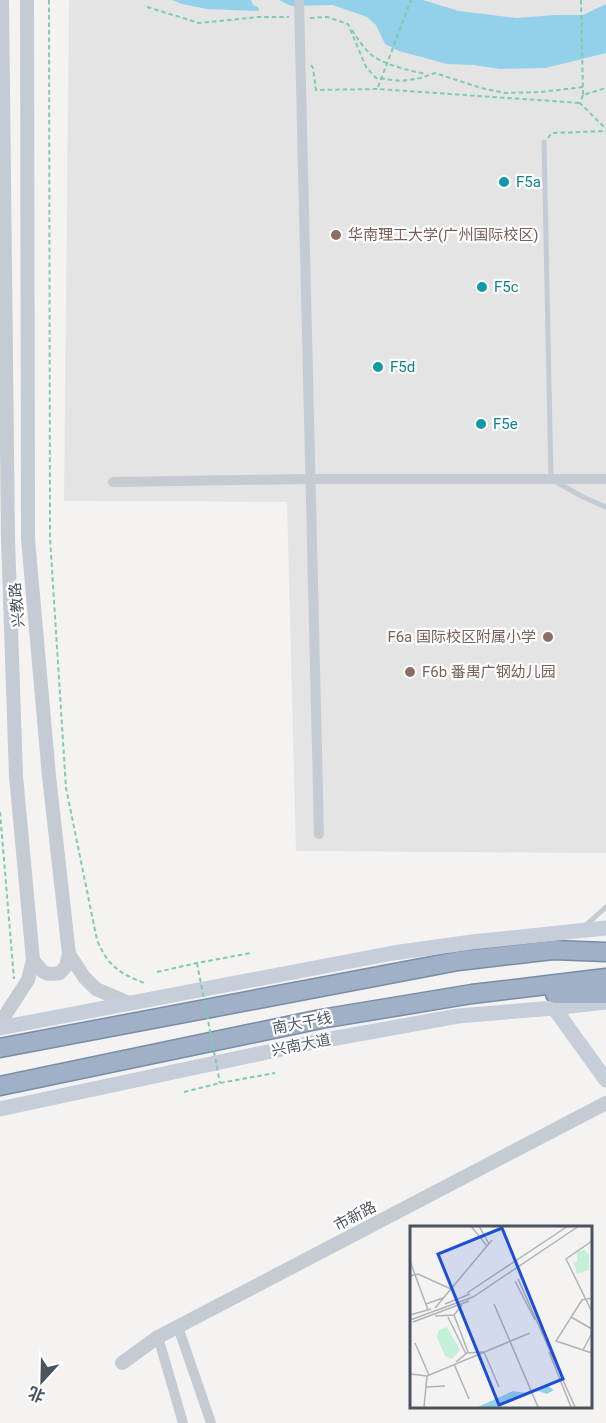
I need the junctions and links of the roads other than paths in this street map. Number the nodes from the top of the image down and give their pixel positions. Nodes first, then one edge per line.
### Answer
1 (2, 0) edge
2 (27, 0) edge
3 (299, 0) edge
4 (544, 142) road end
5 (606, 478) edge
6 (310, 479) junction
7 (551, 479) junction
8 (113, 482) dead end
9 (606, 507) edge
10 (319, 834) dead end
11 (606, 908) edge
12 (606, 928) edge
13 (581, 930) junction
14 (606, 939) edge
15 (554, 950) junction
16 (606, 952) edge
17 (69, 954) junction
18 (33, 960) junction
19 (606, 978) edge
20 (472, 994) junction
21 (606, 994) edge
22 (606, 1002) edge
23 (129, 1003) junction
24 (554, 1008) junction
25 (0, 1025) edge
26 (0, 1048) edge
27 (606, 1080) edge
28 (0, 1086) edge
29 (606, 1103) edge
30 (0, 1109) edge
31 (178, 1327) junction
32 (158, 1337) junction
33 (122, 1363) dead end
34 (183, 1423) edge
35 (211, 1423) edge

1 - 18 street, 兴教路
2 - 17 street, 兴教路
3 - 6 street, bridge
4 - 7 lane
5 - 7 street
6 - 7 street
6 - 8 street
6 - 10 street
7 - 9 lane
11 - 13 lane
12 - 13 main road
13 - 23 main road
14 - 15 highway
15 - 16 highway
15 - 26 highway
17 - 18 street
17 - 23 street
18 - 25 street
19 - 20 highway, 南大干线
20 - 21 highway
20 - 28 highway, 南大干线
22 - 24 main road, 兴南大道
23 - 25 main road
24 - 27 main road
24 - 30 main road, 兴南大道
29 - 31 street, 市新路
31 - 32 street, 市新路
31 - 35 street
32 - 33 street, 市新路
32 - 34 street

